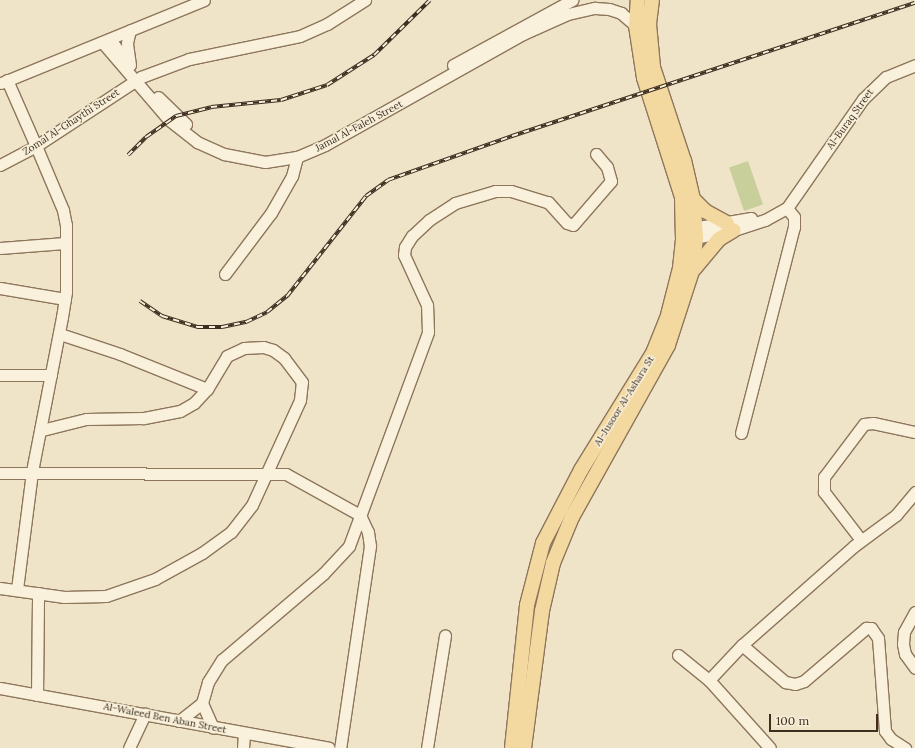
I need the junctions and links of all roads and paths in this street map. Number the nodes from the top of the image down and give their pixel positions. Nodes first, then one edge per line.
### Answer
1 (204, 0) edge
2 (365, 0) edge
3 (572, 0) edge
4 (638, 0) edge
5 (652, 0) edge
6 (636, 26) junction
7 (130, 30) junction
8 (106, 41) junction
9 (130, 65) junction
10 (915, 65) edge
11 (137, 79) junction
12 (3, 82) edge
13 (36, 146) junction
14 (596, 154) dead end
15 (297, 157) junction
16 (0, 165) edge
17 (800, 190) junction
18 (694, 199) junction
19 (787, 208) junction
20 (730, 227) junction
21 (689, 234) junction
22 (65, 243) junction
23 (0, 248) edge
24 (692, 271) junction
25 (225, 274) dead end
26 (0, 288) edge
27 (65, 299) junction
28 (60, 334) junction
29 (51, 374) junction
30 (0, 375) edge
31 (207, 389) junction
32 (42, 430) junction
33 (915, 432) edge
34 (741, 433) dead end
35 (32, 472) junction
36 (265, 472) junction
37 (0, 473) edge
38 (915, 492) edge
39 (360, 515) junction
40 (861, 540) junction
41 (0, 588) edge
42 (17, 589) junction
43 (38, 593) junction
44 (915, 612) edge
45 (445, 635) dead end
46 (742, 645) junction
47 (678, 655) dead end
48 (915, 668) edge
49 (709, 680) junction
50 (0, 688) edge
51 (37, 695) junction
52 (202, 704) junction
53 (145, 714) junction
54 (179, 721) junction
55 (213, 728) junction
56 (244, 734) junction
57 (514, 746) edge
58 (129, 748) edge
59 (243, 748) edge
60 (329, 748) edge
61 (340, 748) edge
62 (427, 748) edge
63 (770, 748) edge
64 (905, 748) edge

1 - 7 street
2 - 11 street, Zomal Al-Ghaythi Street
3 - 11 street, Jamal Al-Faleh Street
4 - 6 main road, Al-Jusoor Al-Ashara St
5 - 18 main road, Al-Jusoor Al-Ashara St
6 - 15 street, Jamal Al-Faleh Street
6 - 21 main road, Al-Jusoor Al-Ashara St
7 - 8 street
7 - 9 street
8 - 9 street, Jamal Al-Faleh Street
8 - 11 street, Jamal Al-Faleh Street
8 - 12 street
9 - 11 street, Jamal Al-Faleh Street
10 - 17 street, Al-Buraq Street
11 - 13 street, Zomal Al-Ghaythi Street
11 - 15 street, Jamal Al-Faleh Street
12 - 13 street
13 - 16 street, Zomal Al-Ghaythi Street
13 - 22 street
14 - 39 street
15 - 25 street
17 - 19 street, Al-Buraq Street
17 - 20 street, Al-Buraq Street
18 - 20 main road
18 - 21 main road, Al-Jusoor Al-Ashara St
19 - 20 street, Al-Buraq Street
19 - 34 street
20 - 21 street, Al-Buraq Street
20 - 24 main road
21 - 24 main road, Al-Jusoor Al-Ashara St
21 - 57 main road, Al-Jusoor Al-Ashara St
22 - 23 street
22 - 27 street
24 - 57 main road, Al-Jusoor Al-Ashara St
26 - 27 street
27 - 28 street
28 - 29 street
28 - 31 street
29 - 30 street
29 - 32 street
31 - 32 street
31 - 36 street
32 - 35 street
33 - 40 street
35 - 36 street
35 - 37 street
35 - 42 street
36 - 39 street
36 - 43 street
38 - 40 street
39 - 52 street
39 - 61 street
40 - 46 street
41 - 42 street
42 - 43 street
43 - 51 street
44 - 48 street
45 - 62 street
46 - 49 street
46 - 64 street
47 - 49 street
49 - 63 street
50 - 51 street, Al-Waleed Ben Aban Street
51 - 53 street, Al-Waleed Ben Aban Street
52 - 54 street
52 - 55 street
53 - 54 street, Al-Waleed Ben Aban Street
53 - 58 street
54 - 55 street, Al-Waleed Ben Aban Street
55 - 56 street, Al-Waleed Ben Aban Street
56 - 59 street
56 - 60 street, Al-Waleed Ben Aban Street

